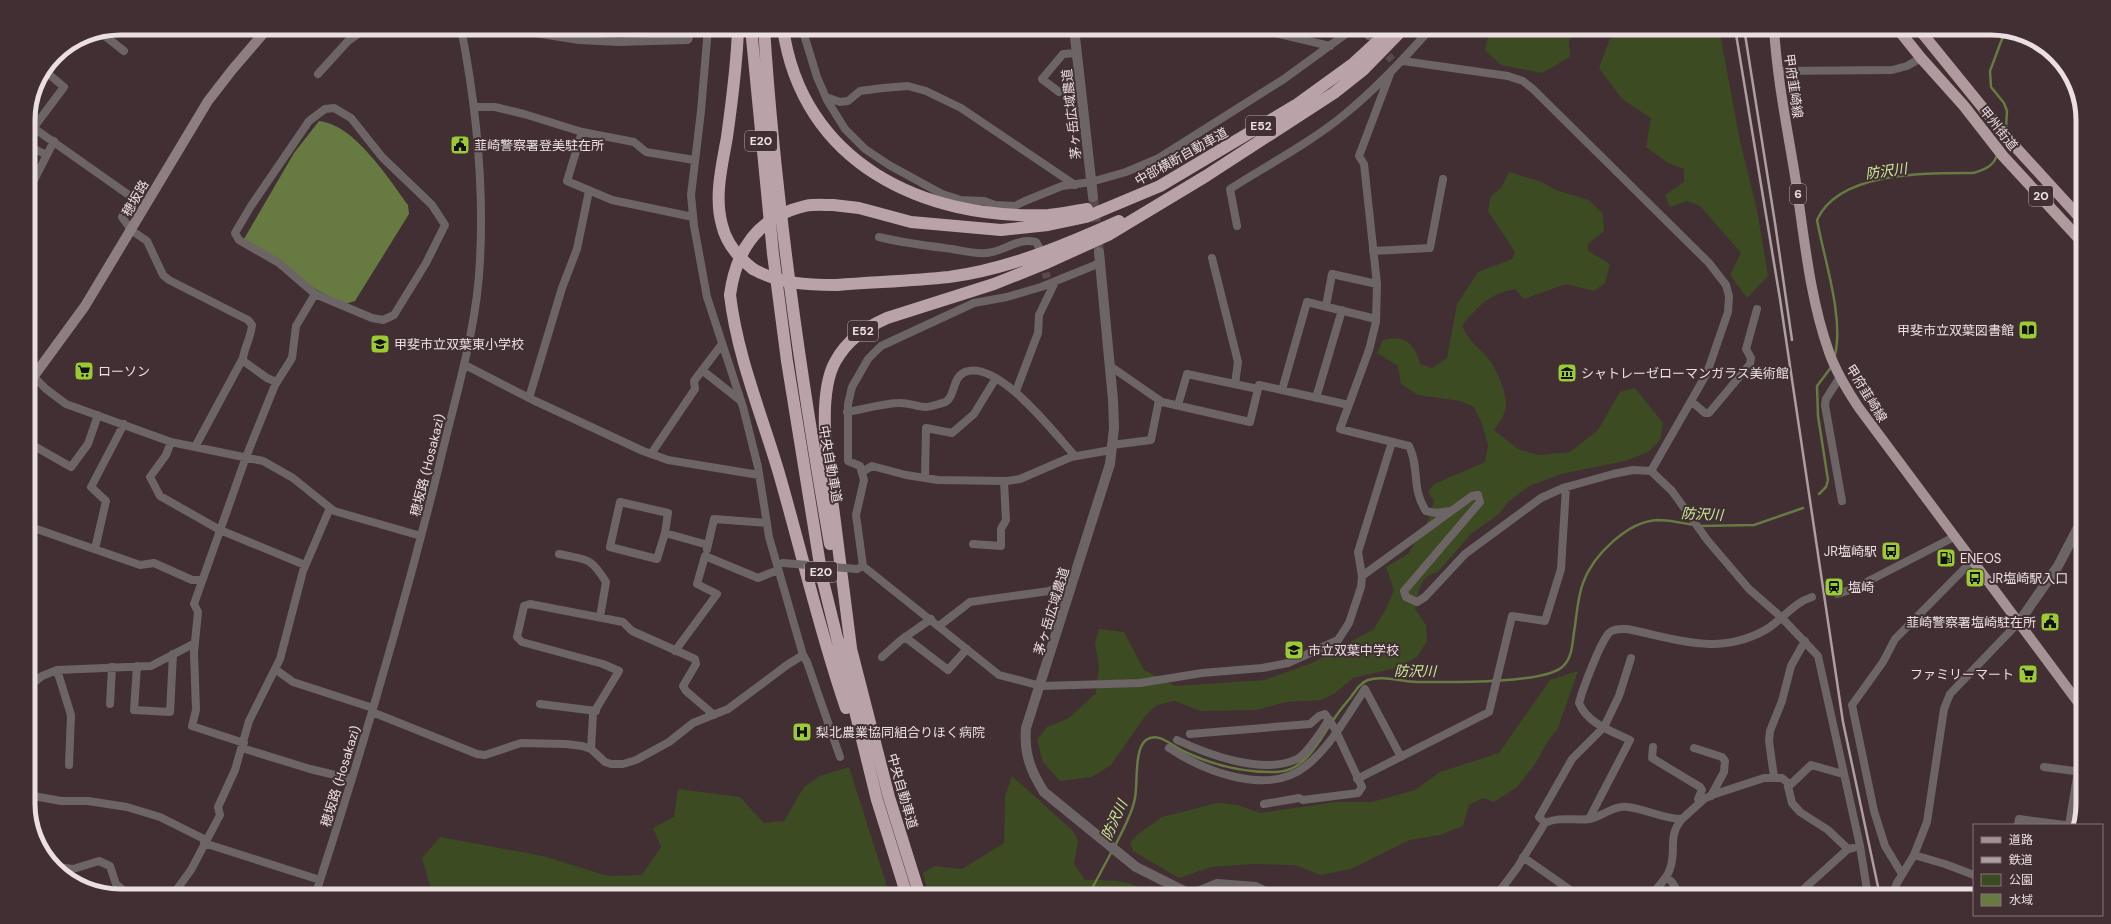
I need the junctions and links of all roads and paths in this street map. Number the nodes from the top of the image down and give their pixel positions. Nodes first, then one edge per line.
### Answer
1 (262, 35) edge
2 (357, 35) edge
3 (462, 35) edge
4 (552, 35) edge
5 (573, 35) edge
6 (690, 35) edge
7 (707, 35) edge
8 (737, 35) edge
9 (752, 35) edge
10 (765, 35) edge
11 (785, 35) edge
12 (804, 35) edge
13 (1075, 35) edge
14 (1283, 35) edge
15 (1345, 35) edge
16 (1384, 35) edge
17 (1397, 35) edge
18 (1425, 35) edge
19 (1774, 35) edge
20 (1896, 35) edge
21 (1903, 35) edge
22 (1924, 35) edge
23 (1931, 35) edge
24 (106, 37) edge
25 (572, 38) junction
26 (1330, 46) junction
27 (124, 51) dead end
28 (1077, 53) junction
29 (1921, 58) junction
30 (1392, 60) tunnel mouth
31 (1400, 64) junction
32 (1778, 71) junction
33 (49, 74) edge
34 (318, 74) dead end
35 (1390, 74) junction
36 (1962, 82) junction
37 (1059, 92) dead end
38 (826, 97) junction
39 (474, 107) junction
40 (35, 121) edge
41 (35, 129) edge
42 (582, 132) junction
43 (54, 141) junction
44 (35, 149) edge
45 (47, 155) junction
46 (694, 160) junction
47 (35, 178) edge
48 (1443, 179) dead end
49 (1091, 182) junction
50 (1075, 185) junction
51 (589, 191) junction
52 (1093, 197) tunnel mouth
53 (1166, 200) junction
54 (1117, 205) junction
55 (2076, 213) edge
56 (693, 217) junction
57 (1237, 226) dead end
58 (131, 230) junction
59 (2076, 236) edge
60 (879, 237) dead end
61 (1040, 249) dead end
62 (1373, 251) junction
63 (1099, 252) tunnel mouth
64 (1212, 258) dead end
65 (1100, 263) junction
66 (1050, 281) junction
67 (1377, 284) junction
68 (315, 294) junction
69 (1326, 306) junction
70 (1757, 309) dead end
71 (1342, 310) junction
72 (1376, 319) junction
73 (722, 344) junction
74 (242, 360) junction
75 (465, 365) junction
76 (1110, 366) junction
77 (702, 370) junction
78 (35, 371) edge
79 (1838, 374) junction
80 (996, 378) junction
81 (35, 382) edge
82 (276, 382) junction
83 (1235, 384) junction
84 (1258, 389) junction
85 (1282, 390) junction
86 (1016, 391) junction
87 (529, 398) junction
88 (1316, 398) junction
89 (1159, 400) junction
90 (741, 401) junction
91 (1691, 401) junction
92 (1178, 405) junction
93 (1349, 405) junction
94 (847, 412) junction
95 (98, 415) junction
96 (124, 424) junction
97 (171, 442) junction
98 (1392, 442) junction
99 (35, 447) edge
100 (194, 447) junction
101 (1112, 448) junction
102 (651, 454) junction
103 (1075, 456) junction
104 (246, 457) junction
105 (1651, 471) junction
106 (862, 472) junction
107 (759, 475) junction
108 (925, 478) junction
109 (1004, 481) junction
110 (1566, 487) junction
111 (1842, 501) dead end
112 (330, 508) junction
113 (1451, 511) junction
114 (766, 522) junction
115 (35, 528) edge
116 (220, 530) junction
117 (2076, 531) edge
118 (665, 533) junction
119 (421, 536) junction
120 (1954, 537) junction
121 (973, 544) dead end
122 (708, 545) junction
123 (95, 549) junction
124 (558, 554) dead end
125 (705, 556) junction
126 (1972, 561) junction
127 (779, 562) junction
128 (305, 565) junction
129 (860, 567) junction
130 (778, 570) junction
131 (1362, 576) junction
132 (202, 580) junction
133 (1071, 589) junction
134 (1837, 594) dead end
135 (1812, 597) dead end
136 (1781, 617) junction
137 (600, 618) junction
138 (931, 619) junction
139 (2018, 622) junction
140 (939, 626) junction
141 (905, 636) junction
142 (1805, 641) junction
143 (195, 643) junction
144 (851, 648) junction
145 (968, 649) junction
146 (675, 651) junction
147 (173, 654) junction
148 (803, 656) junction
149 (882, 657) dead end
150 (1631, 658) dead end
151 (137, 666) junction
152 (112, 667) junction
153 (275, 669) junction
154 (57, 670) junction
155 (35, 682) edge
156 (1041, 686) junction
157 (2076, 700) edge
158 (110, 704) dead end
159 (540, 704) dead end
160 (373, 710) junction
161 (596, 710) junction
162 (714, 715) junction
163 (1330, 720) junction
164 (1604, 727) junction
165 (1336, 730) junction
166 (1190, 734) dead end
167 (1177, 740) dead end
168 (243, 745) junction
169 (1653, 747) dead end
170 (1169, 748) dead end
171 (1694, 748) dead end
172 (591, 749) junction
173 (1402, 756) junction
174 (840, 757) dead end
175 (69, 765) dead end
176 (2044, 767) dead end
177 (2076, 771) edge
178 (1843, 774) junction
179 (1774, 777) junction
180 (352, 779) junction
181 (1357, 779) junction
182 (1788, 786) junction
183 (2076, 791) edge
184 (35, 796) edge
185 (1711, 796) junction
186 (877, 800) junction
187 (1701, 802) junction
188 (1264, 804) dead end
189 (1589, 819) junction
190 (1682, 819) junction
191 (1545, 823) junction
192 (2018, 824) edge
193 (2057, 824) edge
194 (2069, 824) edge
195 (205, 841) junction
196 (1860, 846) junction
197 (1848, 849) junction
198 (1914, 855) junction
199 (1523, 857) junction
200 (64, 868) edge
201 (1902, 874) junction
202 (1973, 875) edge
203 (1666, 877) junction
204 (320, 880) junction
205 (122, 889) edge
206 (178, 889) edge
207 (317, 889) edge
208 (904, 889) edge
209 (918, 889) edge
210 (1180, 889) edge
211 (1204, 889) edge
212 (1262, 889) edge
213 (1501, 889) edge
214 (1569, 889) edge
215 (1656, 889) edge
216 (1676, 889) edge
217 (1804, 889) edge
218 (1867, 889) edge
219 (1895, 889) edge

1 - 58 main road, 穂坂路
2 - 34 street
3 - 39 street, 穂坂路 (Hosakazi)
4 - 25 street
5 - 25 street
6 - 25 street
7 - 46 street
8 - 53 highway, bridge
9 - 186 highway, 中央自動車道 / E20
10 - 144 highway, 中央自動車道 / E20
11 - 54 highway
12 - 38 street
13 - 28 street, 茅ヶ岳広域農道
14 - 26 street
15 - 26 street
16 - 54 highway, 中部横断自動車道 / E52
17 - 53 highway, E52
18 - 31 street
19 - 32 main road, 甲府韮崎線 / 6
20 - 29 highway
21 - 29 highway, 甲州街道 / 20
22 - 36 highway, 甲州街道 / 20
23 - 36 highway
24 - 27 street
26 - 49 street
28 - 37 street
28 - 49 street, 茅ヶ岳広域農道
29 - 32 street
29 - 59 highway, 甲州街道 / 20
30 - 31 street
31 - 35 street
31 - 91 street
32 - 79 main road, 甲府韮崎線 / 6
33 - 40 street
35 - 57 street
35 - 62 street
36 - 55 highway, 甲州街道 / 20
38 - 50 street
38 - 50 street
39 - 42 street
39 - 75 street, 穂坂路 (Hosakazi)
41 - 43 street
42 - 46 street
42 - 51 street
43 - 45 street
43 - 58 street
44 - 45 street
45 - 47 street
46 - 56 street
48 - 62 street
49 - 50 street
49 - 52 street, 茅ヶ岳広域農道
51 - 56 street
51 - 87 street
53 - 144 highway, E52
54 - 186 highway, E52, bridge
56 - 73 street
58 - 74 street
58 - 78 main road, 穂坂路
60 - 61 street
62 - 67 street
63 - 65 street, 茅ヶ岳広域農道
64 - 83 street
65 - 66 street
65 - 76 street, 茅ヶ岳広域農道
66 - 86 street
66 - 94 street
67 - 69 street
67 - 72 street
68 - 68 street
68 - 82 street
69 - 71 street
69 - 85 street
70 - 91 street
71 - 72 street
71 - 88 street
72 - 93 street
73 - 77 street
73 - 90 street
74 - 82 street
74 - 100 street
75 - 87 street
75 - 119 street, 穂坂路 (Hosakazi)
76 - 89 street
76 - 101 street, 茅ヶ岳広域農道
77 - 90 street
77 - 102 street
79 - 111 street
79 - 120 main road, 甲府韮崎線 / 6
80 - 86 street
80 - 94 street
80 - 108 street
81 - 95 street
82 - 104 street
83 - 84 street
83 - 92 street
84 - 85 street
84 - 92 street
85 - 88 street
86 - 103 street
87 - 102 street
88 - 93 street
89 - 92 street
89 - 101 street
90 - 107 street
91 - 105 street
93 - 98 street
94 - 106 street
95 - 96 street
95 - 99 street
96 - 97 street
96 - 123 street
97 - 100 street
97 - 116 street
98 - 113 street
98 - 131 street
100 - 104 street
101 - 103 street
101 - 133 street, 茅ヶ岳広域農道
102 - 107 street
103 - 109 street
104 - 112 street
104 - 116 street
105 - 110 street
105 - 136 street
106 - 108 street
106 - 129 street
107 - 114 street
108 - 109 street
109 - 121 street
110 - 113 street
110 - 173 street
112 - 119 street
112 - 128 street
113 - 131 street
114 - 122 street
114 - 127 street
115 - 123 street
116 - 128 street
116 - 132 street
117 - 139 street
118 - 118 street
118 - 122 street
119 - 160 street, 穂坂路 (Hosakazi)
120 - 126 main road, 甲府韮崎線 / 6
120 - 134 street
122 - 125 street
123 - 132 street
124 - 137 street
125 - 130 street
125 - 146 street
126 - 139 main road, 甲府韮崎線 / 6
126 - 201 street
127 - 129 street, bridge
127 - 130 street
128 - 153 street
129 - 138 street
130 - 148 street
131 - 156 street
132 - 143 street
133 - 140 street
133 - 156 street, 茅ヶ岳広域農道
135 - 136 street
136 - 142 street
136 - 164 street
137 - 146 street
137 - 161 street
138 - 140 street
138 - 141 street
139 - 157 main road, 甲府韮崎線 / 6
139 - 198 street
140 - 145 street
141 - 145 street
141 - 149 street
142 - 178 street
142 - 179 street
143 - 147 street
143 - 168 street
144 - 209 highway, 中央自動車道 / E20
145 - 156 street
146 - 162 street
147 - 151 street
147 - 151 street
148 - 162 street
148 - 174 street
150 - 164 street
151 - 152 street
152 - 154 street
152 - 158 street
153 - 160 street
153 - 168 street
154 - 155 street
154 - 175 street
156 - 210 street, 茅ヶ岳広域農道
159 - 161 street
160 - 172 street
160 - 180 street, 穂坂路 (Hosakazi)
161 - 172 street
162 - 172 street
163 - 165 street
163 - 166 street
163 - 167 street
164 - 189 street
164 - 191 street
165 - 170 street
165 - 173 street
165 - 181 street
168 - 180 street
168 - 195 street
169 - 187 street
171 - 185 street
173 - 181 street
176 - 177 street
178 - 182 street
178 - 196 street
179 - 182 street
179 - 185 street
180 - 204 street, 穂坂路 (Hosakazi)
181 - 188 street
182 - 197 street
183 - 194 street
184 - 195 street
185 - 187 street
186 - 208 highway, 中央自動車道 / E20
187 - 190 street
189 - 190 street
189 - 191 street
190 - 203 street
191 - 199 street
192 - 193 street
195 - 204 street
195 - 206 street
196 - 197 street
196 - 218 street
197 - 217 street
198 - 201 street
198 - 202 street
199 - 213 street
199 - 214 street
200 - 205 street
201 - 219 street
203 - 215 street
203 - 216 street
204 - 207 street, 穂坂路 (Hosakazi)
211 - 212 street

